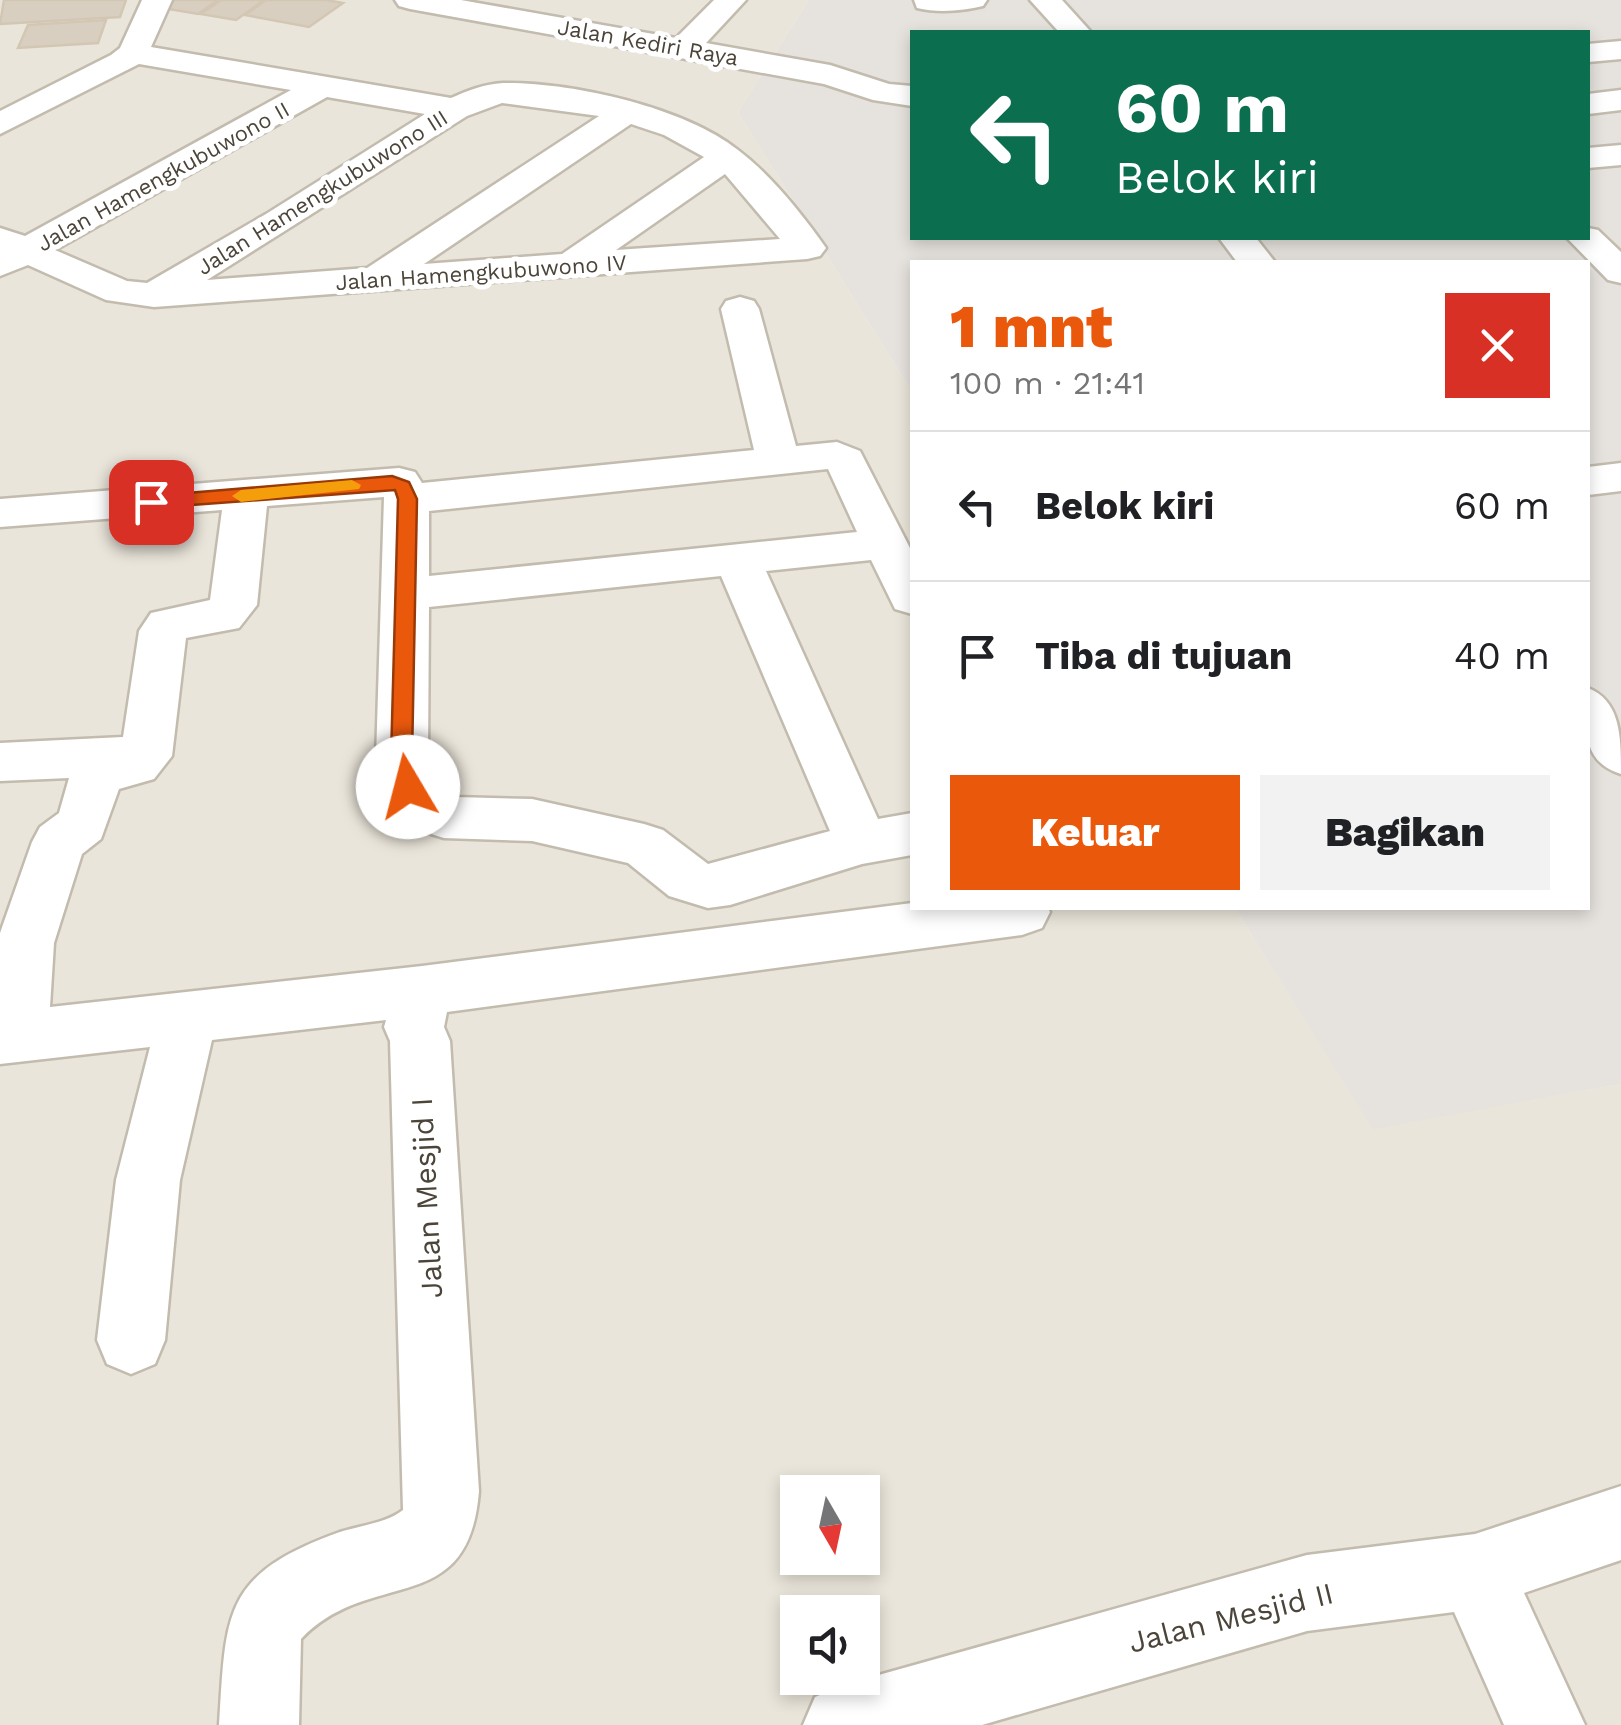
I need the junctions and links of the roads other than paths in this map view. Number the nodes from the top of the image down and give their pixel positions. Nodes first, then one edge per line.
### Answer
1 (156, 0) edge
2 (410, 0) edge
3 (731, 0) edge
4 (972, 0) edge
5 (1044, 0) edge
6 (928, 2) edge
7 (506, 7) edge
8 (1074, 30) edge
9 (684, 48) junction
10 (133, 52) junction
11 (326, 84) junction
12 (899, 94) edge
13 (1621, 100) edge
14 (1590, 104) edge
15 (456, 110) junction
16 (625, 112) junction
17 (0, 124) edge
18 (1621, 154) edge
19 (727, 157) junction
20 (1590, 158) edge
21 (1239, 240) edge
22 (1587, 240) edge
23 (8, 252) edge
24 (1254, 260) edge
25 (571, 264) junction
26 (1621, 272) edge
27 (376, 280) junction
28 (154, 295) junction
29 (740, 309) dead end
30 (778, 461) junction
31 (1621, 477) edge
32 (1590, 482) edge
33 (403, 490) junction
34 (246, 495) junction
35 (0, 512) edge
36 (883, 544) junction
37 (737, 559) junction
38 (404, 594) junction
39 (910, 594) edge
40 (1590, 709) edge
41 (1621, 755) edge
42 (146, 756) junction
43 (0, 762) edge
44 (887, 838) edge
45 (1021, 910) edge
46 (422, 990) junction
47 (188, 1016) junction
48 (9, 1037) edge
49 (131, 1340) dead end
50 (1621, 1523) edge
51 (1475, 1572) junction
52 (259, 1725) edge
53 (843, 1725) edge
54 (1545, 1725) edge

1 - 10 street
2 - 7 street, Jalan Kediri Raya
3 - 9 street
4 - 6 street
5 - 8 street
7 - 9 street, Jalan Kediri Raya
9 - 12 street, Jalan Kediri Raya
10 - 11 street
10 - 17 street
11 - 15 street
11 - 23 street, Jalan Hamengkubuwono II
13 - 14 street
15 - 16 street, Jalan Hamengkubuwono III
15 - 28 street, Jalan Hamengkubuwono III
16 - 19 street
16 - 27 street
18 - 20 street
19 - 25 street
19 - 25 street, Jalan Hamengkubuwono IV
21 - 24 street
22 - 26 street
23 - 28 street, Jalan Hamengkubuwono IV
25 - 27 street, Jalan Hamengkubuwono IV
27 - 28 street, Jalan Hamengkubuwono IV
29 - 30 street
30 - 33 street
30 - 36 street
31 - 32 street
33 - 34 street
33 - 38 street
34 - 35 street
34 - 42 street
36 - 37 street
36 - 39 street
37 - 38 street
37 - 44 street
38 - 44 street
40 - 41 street
42 - 43 street
42 - 48 street
45 - 46 street
46 - 47 street
46 - 52 street, Jalan Mesjid I
47 - 48 street
47 - 49 street
50 - 51 street, Jalan Mesjid II
51 - 53 street, Jalan Mesjid II
51 - 54 street

